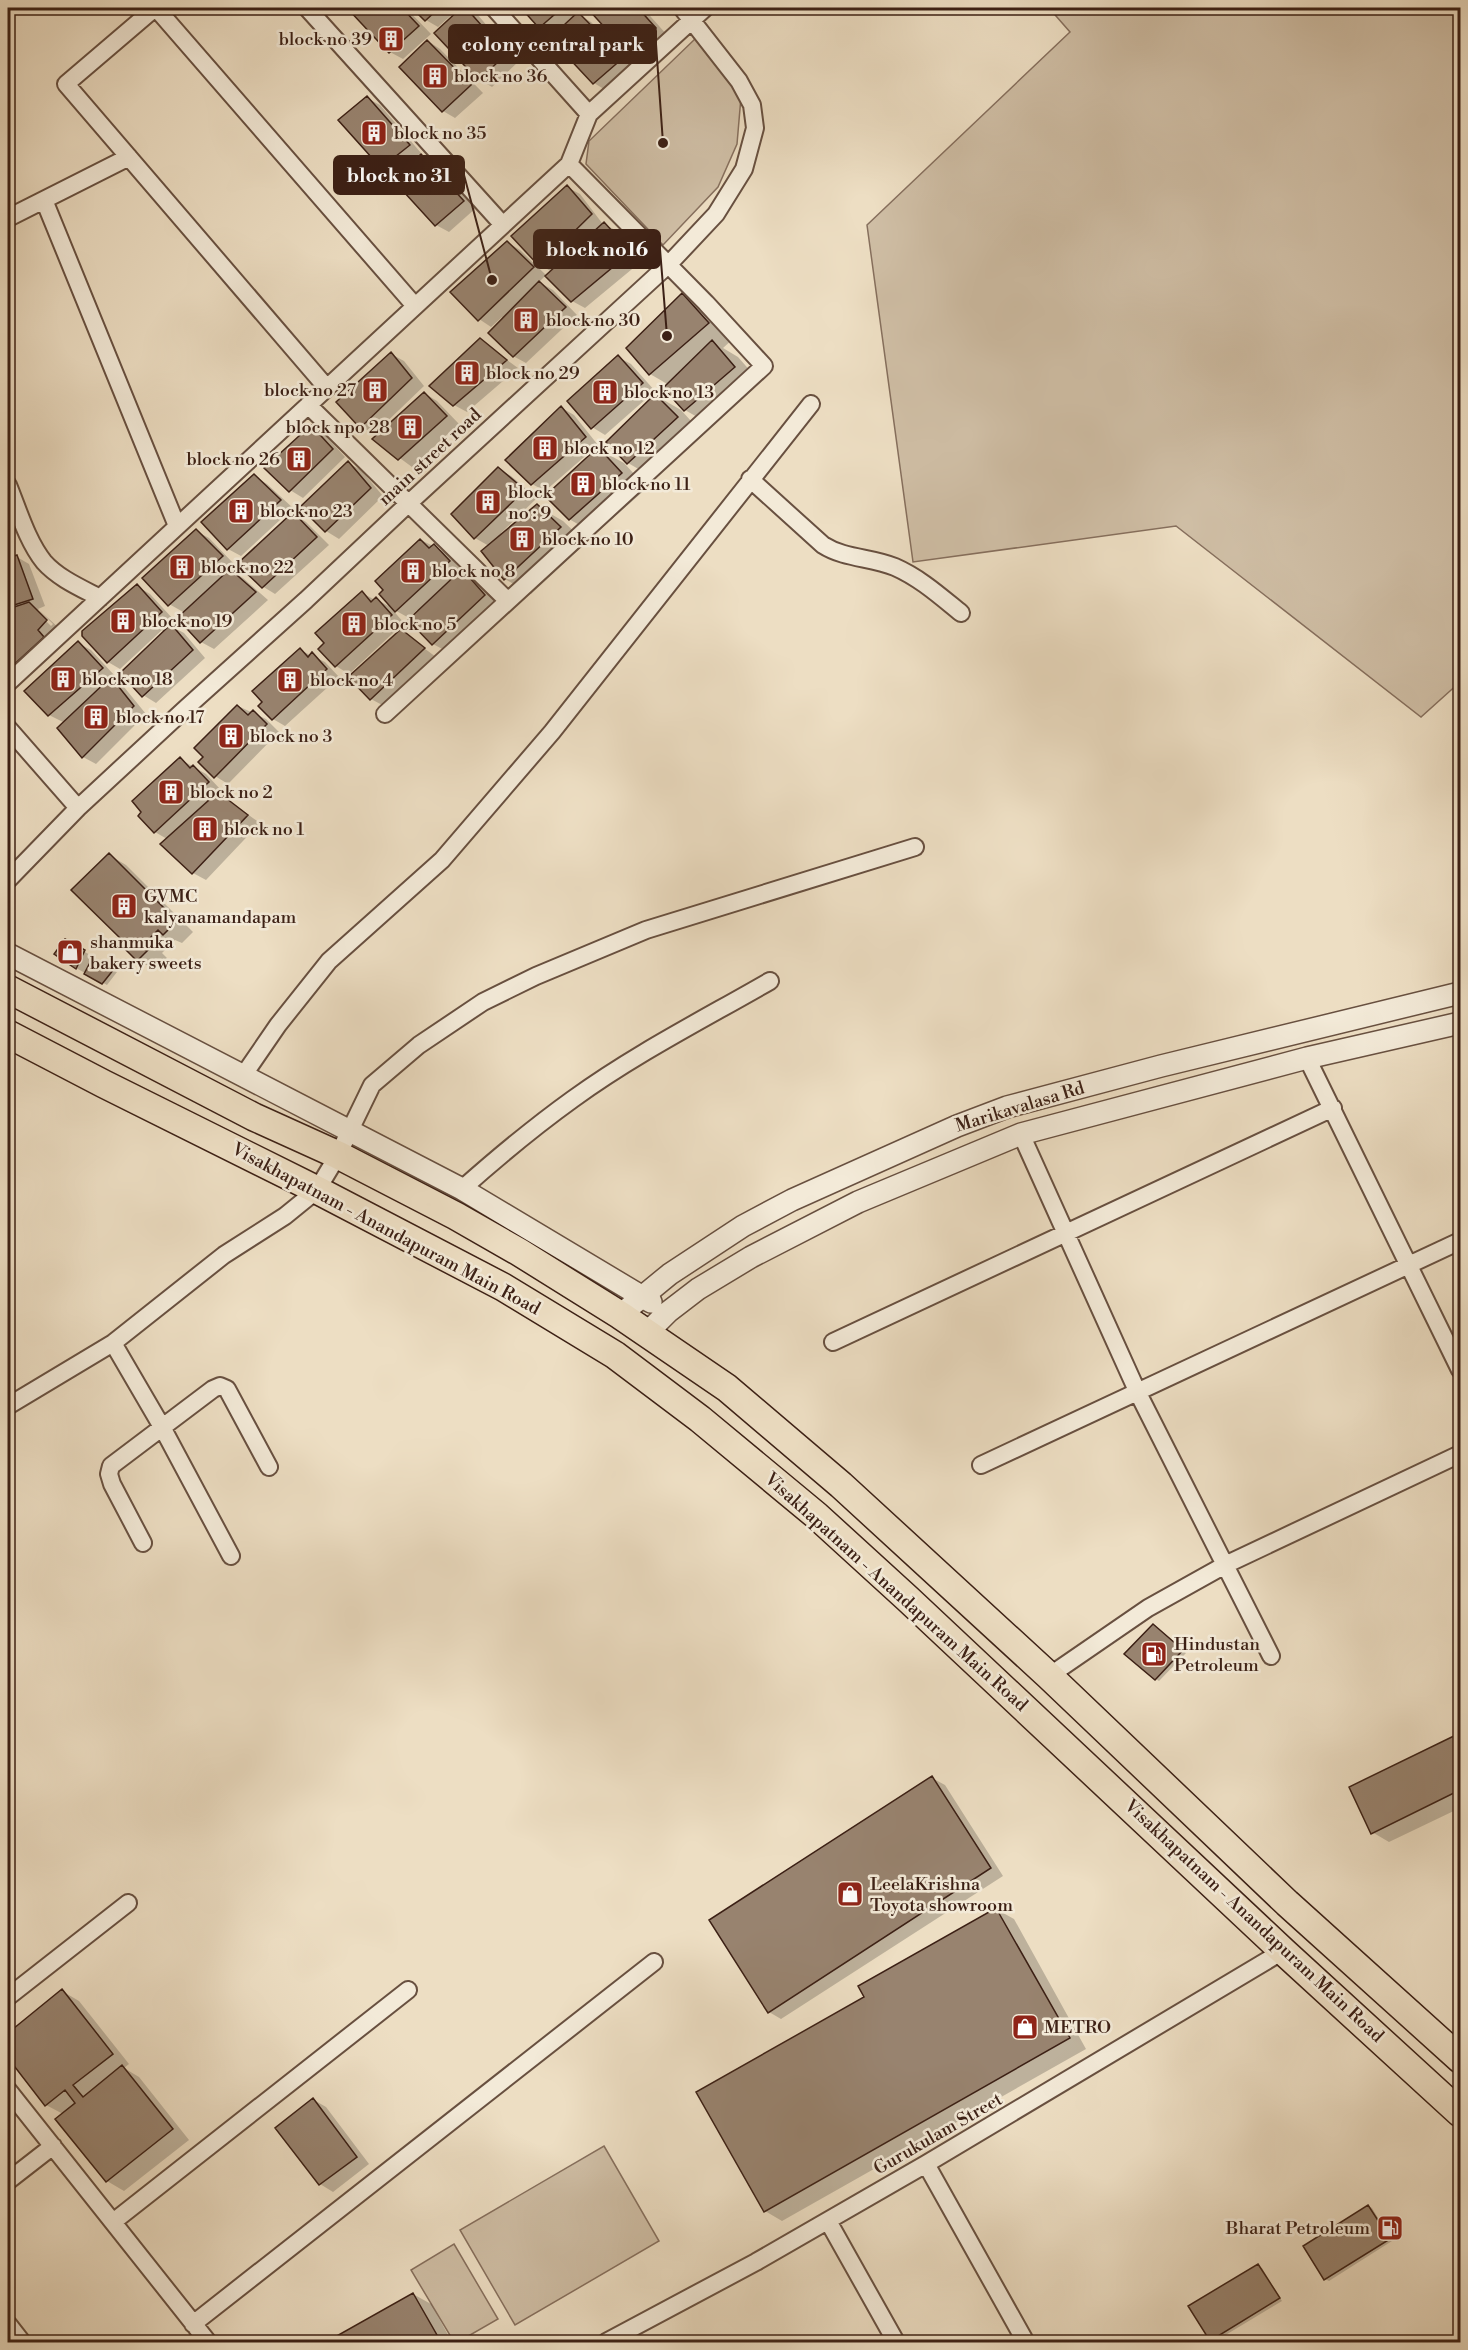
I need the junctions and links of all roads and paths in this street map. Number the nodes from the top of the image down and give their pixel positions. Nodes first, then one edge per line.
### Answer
1 (156, 8) edge
2 (307, 8) edge
3 (494, 8) edge
4 (705, 8) edge
5 (687, 14) edge
6 (589, 114) junction
7 (129, 157) junction
8 (569, 164) junction
9 (44, 200) junction
10 (8, 218) edge
11 (502, 225) junction
12 (669, 264) junction
13 (415, 306) junction
14 (327, 388) junction
15 (811, 404) dead end
16 (308, 405) junction
17 (750, 479) junction
18 (8, 485) edge
19 (409, 503) junction
20 (177, 526) junction
21 (100, 598) junction
22 (508, 601) junction
23 (961, 613) dead end
24 (8, 683) edge
25 (385, 714) dead end
26 (8, 728) edge
27 (78, 808) junction
28 (915, 847) dead end
29 (8, 880) edge
30 (8, 954) edge
31 (770, 981) dead end
32 (8, 989) edge
33 (1461, 993) edge
34 (1461, 1023) edge
35 (8, 1034) edge
36 (1307, 1059) junction
37 (243, 1076) junction
38 (1333, 1108) junction
39 (1021, 1134) junction
40 (344, 1143) junction
41 (462, 1189) junction
42 (317, 1190) junction
43 (1065, 1232) junction
44 (1461, 1241) edge
45 (1409, 1266) junction
46 (641, 1296) junction
47 (668, 1312) junction
48 (620, 1315) junction
49 (646, 1334) junction
50 (833, 1342) dead end
51 (113, 1343) junction
52 (1461, 1370) edge
53 (1138, 1393) junction
54 (8, 1406) edge
55 (162, 1427) junction
56 (1461, 1455) edge
57 (981, 1466) dead end
58 (268, 1467) dead end
59 (143, 1543) dead end
60 (231, 1556) dead end
61 (1225, 1565) junction
62 (1271, 1656) dead end
63 (1049, 1676) junction
64 (128, 1902) dead end
65 (1283, 1951) junction
66 (654, 1962) dead end
67 (408, 1990) dead end
68 (8, 1997) edge
69 (1461, 2060) edge
70 (8, 2090) edge
71 (1461, 2113) edge
72 (53, 2146) junction
73 (926, 2164) junction
74 (8, 2181) edge
75 (828, 2220) junction
76 (112, 2222) junction
77 (8, 2324) edge
78 (193, 2324) junction
79 (1024, 2339) dead end
80 (22, 2343) edge
81 (208, 2343) edge
82 (606, 2343) edge
83 (896, 2343) edge

1 - 7 street
1 - 13 street
2 - 11 street
3 - 6 street
4 - 5 street
5 - 6 street
5 - 12 street, main street road
6 - 8 street
7 - 9 street
7 - 14 street
8 - 11 street
8 - 12 street
9 - 10 street
9 - 20 street
11 - 13 street
12 - 19 street, main street road
12 - 22 street
13 - 14 street
14 - 16 street
15 - 17 street
16 - 19 street
16 - 20 street
17 - 23 street
17 - 37 street
18 - 21 street
19 - 22 street
19 - 27 street, main street road
20 - 21 street
21 - 24 street
22 - 25 street
26 - 27 street
27 - 29 street, main street road
28 - 40 street
30 - 37 street
31 - 41 street
32 - 40 main road, Visakhapatnam - Anandapuram Main Road
33 - 46 street, Marikavalasa Rd
34 - 36 street, Marikavalasa Rd
35 - 42 main road, Visakhapatnam - Anandapuram Main Road
36 - 38 street
36 - 39 street, Marikavalasa Rd
37 - 40 street
38 - 43 street
38 - 45 street
39 - 43 street
39 - 47 street, Marikavalasa Rd
40 - 41 street
40 - 42 street
40 - 48 main road, Visakhapatnam - Anandapuram Main Road
41 - 46 street
42 - 51 street
42 - 65 main road, Visakhapatnam - Anandapuram Main Road
43 - 50 street
43 - 53 street
44 - 45 street
45 - 52 street
45 - 53 street
46 - 47 street
46 - 48 street, Marikavalasa Rd
47 - 49 street, Marikavalasa Rd
48 - 49 main road, Visakhapatnam - Anandapuram Main Road
49 - 63 main road, Visakhapatnam - Anandapuram Main Road
51 - 54 street
51 - 55 street
53 - 57 street
53 - 61 street
55 - 58 street
55 - 59 street
55 - 60 street
56 - 61 street
61 - 62 street
61 - 63 street
63 - 69 main road, Visakhapatnam - Anandapuram Main Road
64 - 68 street
65 - 71 main road, Visakhapatnam - Anandapuram Main Road
65 - 73 street, Gurukulam Street
66 - 78 street
67 - 76 street
70 - 72 street
72 - 74 street
72 - 76 street
73 - 75 street, Gurukulam Street
73 - 79 street
75 - 82 street, Gurukulam Street
75 - 83 street
76 - 78 street
77 - 80 street
78 - 81 street

